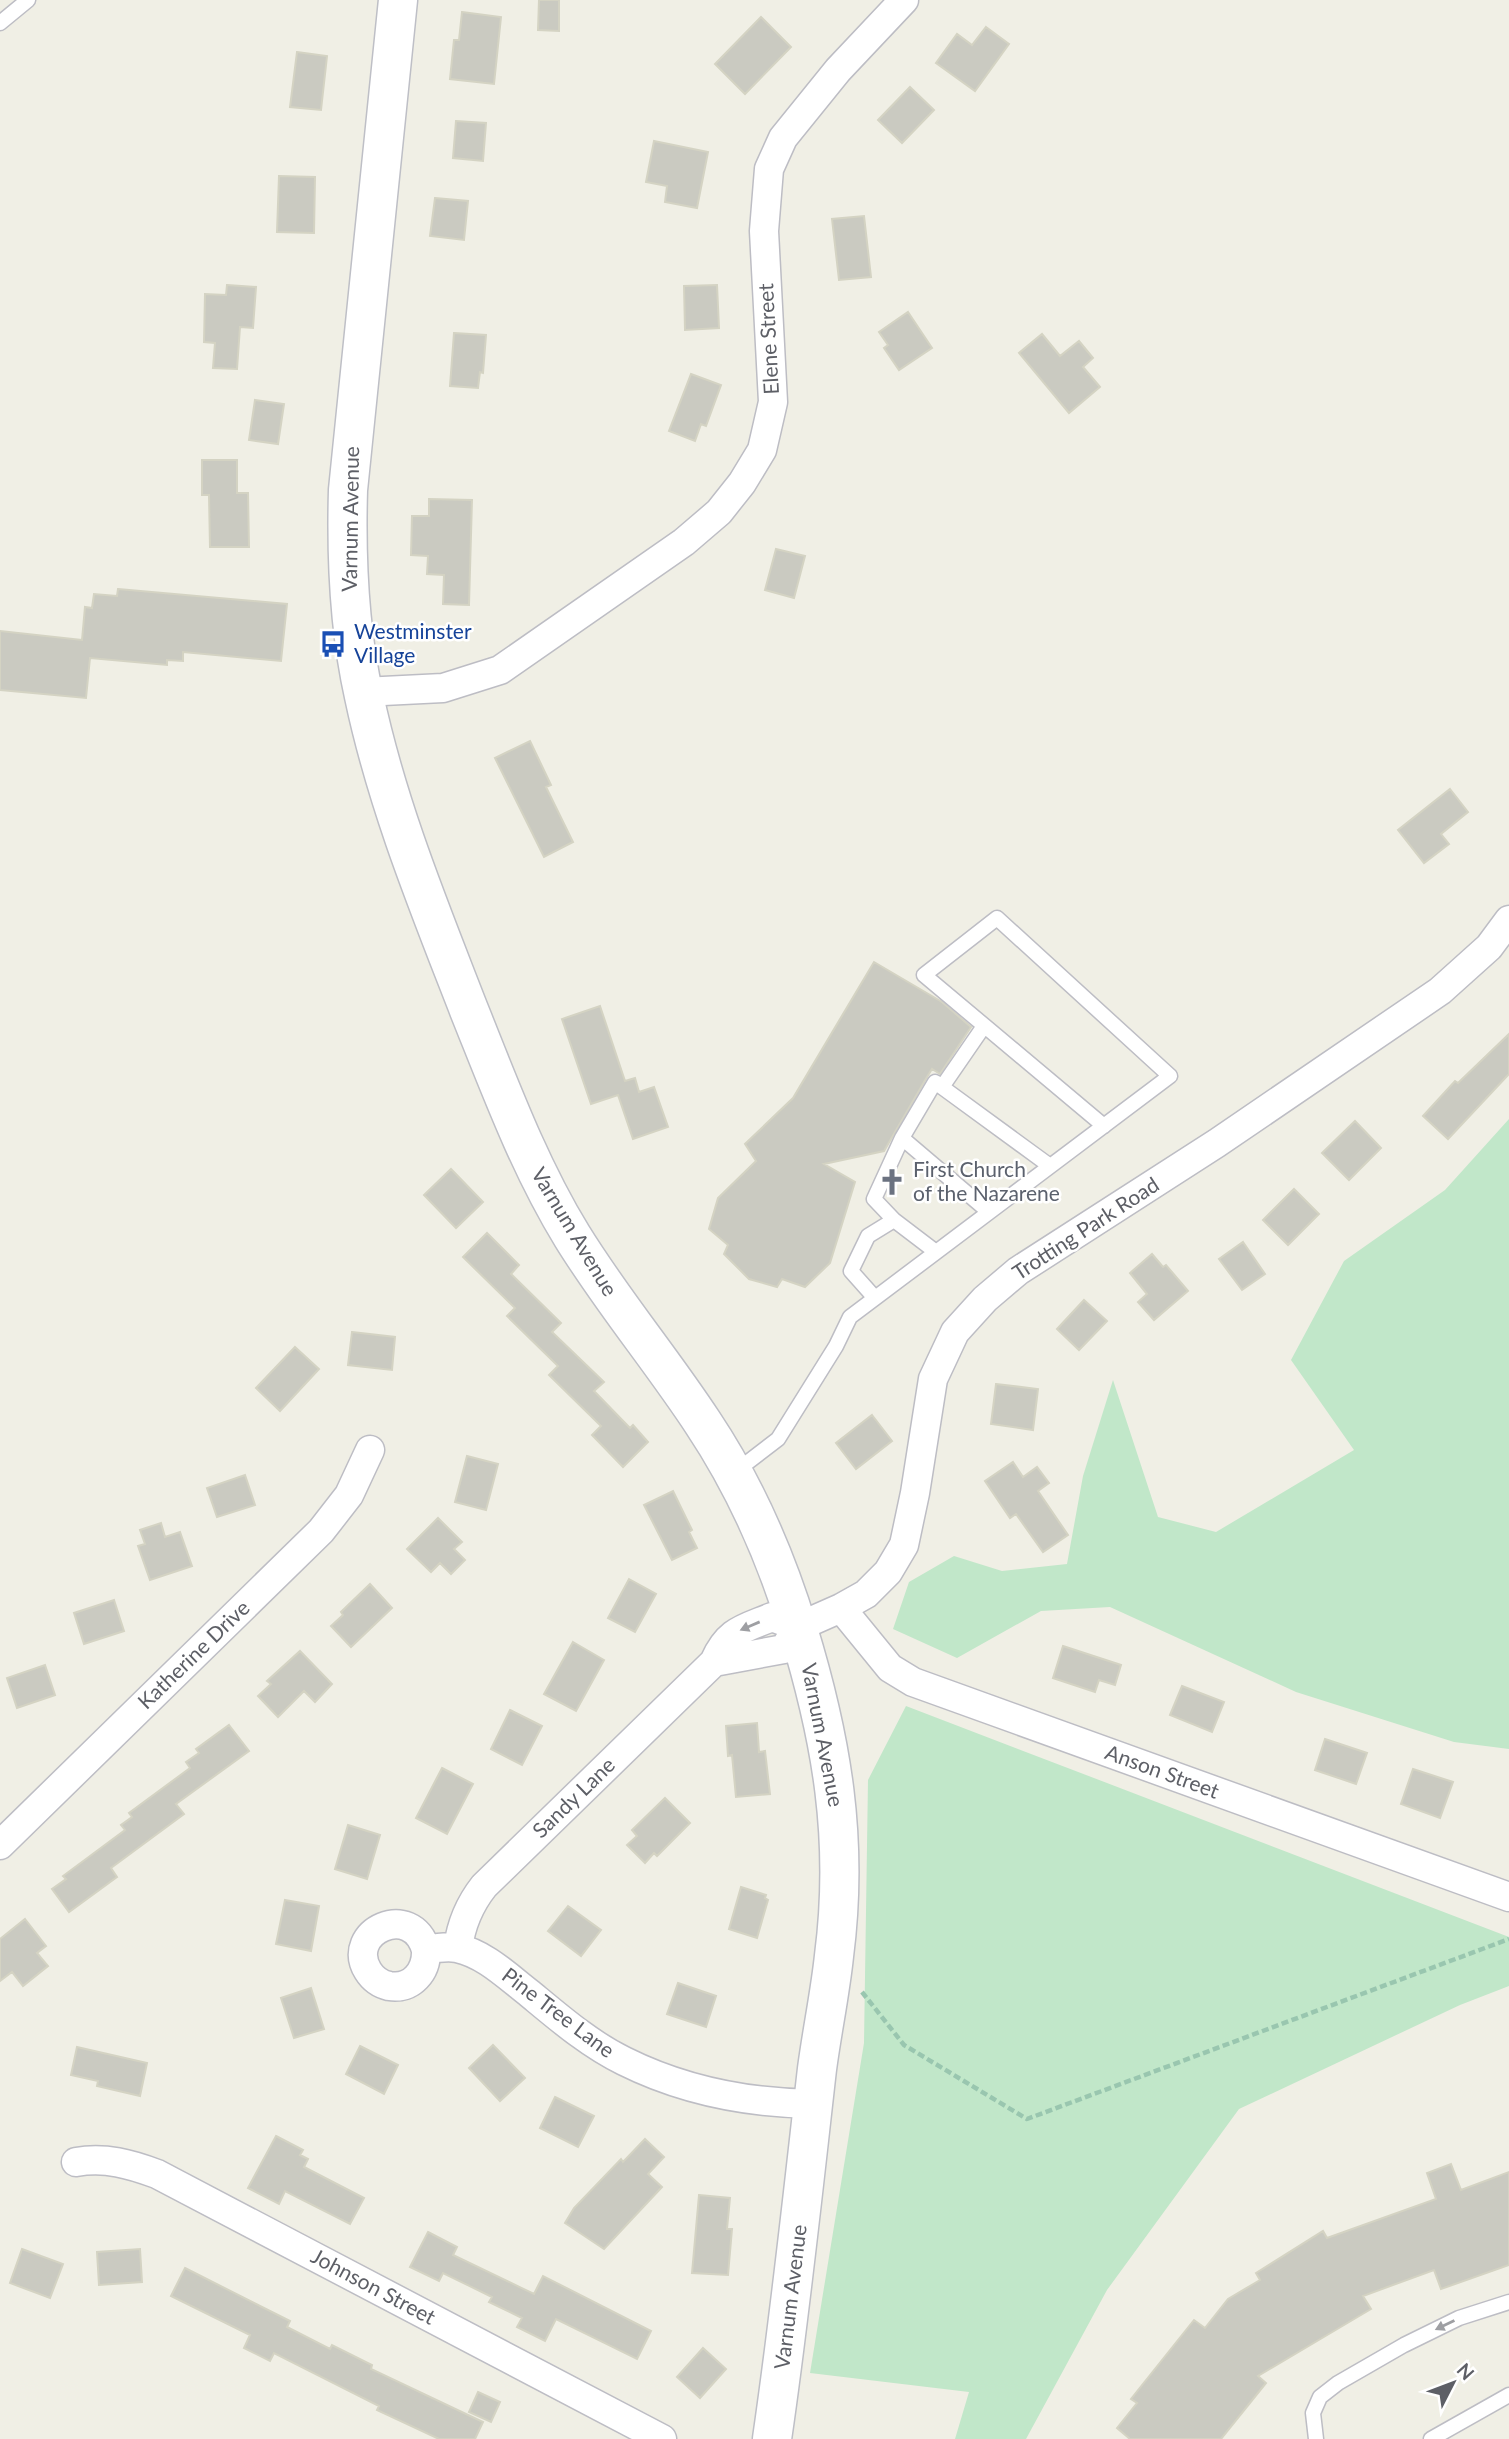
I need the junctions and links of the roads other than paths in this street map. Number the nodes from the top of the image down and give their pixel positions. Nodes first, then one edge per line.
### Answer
1 (29, 0) edge
2 (398, 0) edge
3 (904, 0) edge
4 (0, 23) edge
5 (363, 692) junction
6 (1509, 920) edge
7 (984, 1026) junction
8 (942, 1087) junction
9 (1104, 1126) junction
10 (902, 1138) junction
11 (1050, 1166) junction
12 (989, 1212) junction
13 (894, 1220) junction
14 (936, 1252) junction
15 (875, 1298) junction
16 (370, 1450) dead end
17 (734, 1473) junction
18 (841, 1608) junction
19 (798, 1627) junction
20 (0, 1844) edge
21 (1509, 1897) edge
22 (458, 1948) junction
23 (426, 1950) dead end
24 (814, 2104) junction
25 (76, 2162) dead end
26 (1509, 2302) edge
27 (1509, 2395) edge
28 (662, 2439) edge
29 (772, 2439) edge
30 (1316, 2439) edge
31 (1431, 2439) edge

1 - 4 lane
2 - 5 main road, Varnum Avenue
3 - 5 street, Elene Street
5 - 17 main road, Varnum Avenue
6 - 18 street, Trotting Park Road
7 - 8 lane
7 - 9 lane
7 - 9 lane
8 - 10 lane
8 - 11 lane
9 - 11 lane
10 - 12 lane
10 - 13 lane
11 - 12 lane
12 - 14 lane
13 - 14 lane
13 - 15 lane
14 - 15 lane
15 - 17 lane
16 - 20 street, Katherine Drive
17 - 19 main road, Varnum Avenue
18 - 19 street, Trotting Park Road
18 - 21 street, Anson Street
19 - 22 street, Sandy Lane
19 - 24 main road, Varnum Avenue
22 - 23 street, Pine Tree Lane
22 - 24 street, Pine Tree Lane
24 - 29 main road, Varnum Avenue
25 - 28 street, Johnson Street
26 -> 30 lane
27 - 31 lane

